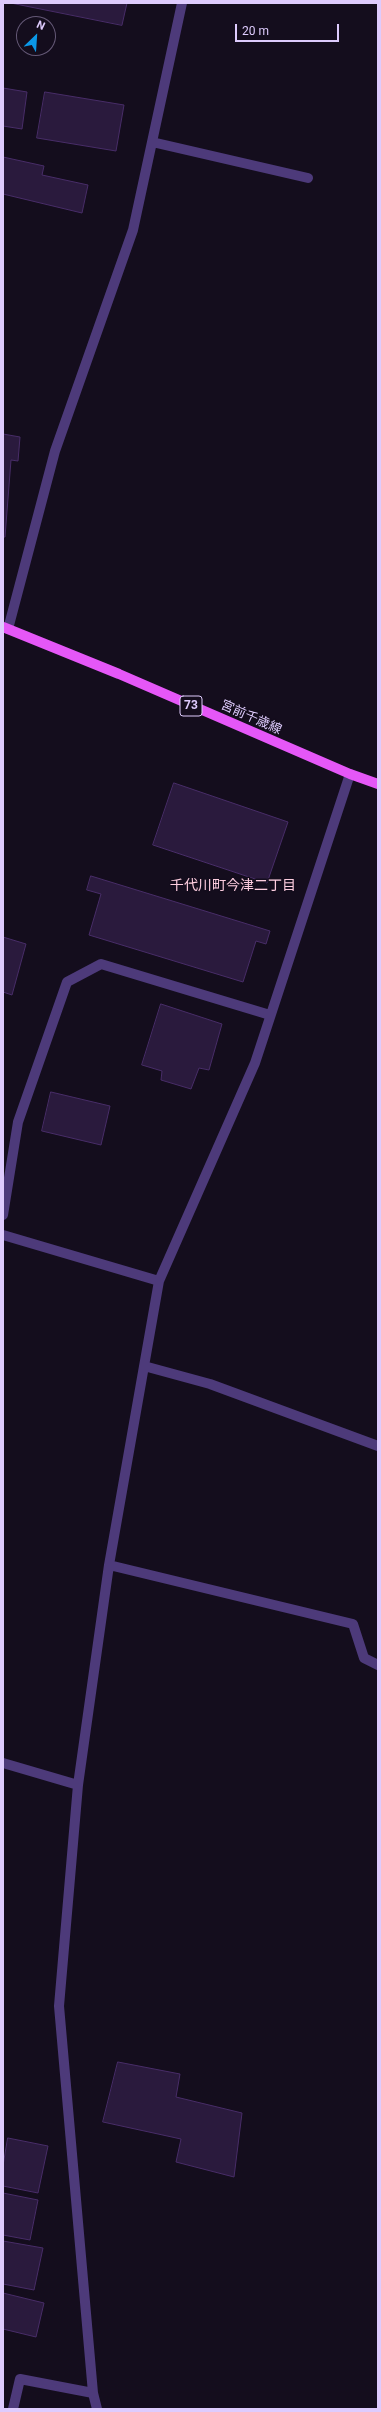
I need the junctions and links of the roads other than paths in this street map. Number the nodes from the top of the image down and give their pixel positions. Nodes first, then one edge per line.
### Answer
1 (182, 3) edge
2 (152, 142) junction
3 (308, 178) dead end
4 (5, 628) edge
5 (350, 774) junction
6 (378, 784) edge
7 (270, 1015) junction
8 (3, 1215) edge
9 (3, 1235) edge
10 (158, 1281) junction
11 (144, 1366) junction
12 (378, 1446) edge
13 (109, 1565) junction
14 (378, 1665) edge
15 (3, 1763) edge
16 (78, 1785) junction
17 (93, 2393) junction
18 (13, 2409) edge
19 (97, 2409) edge

1 - 2 street
2 - 3 street
2 - 4 street
4 - 5 main road, 宮前千歳線 / 73
5 - 6 main road, 宮前千歳線 / 73
5 - 7 street
7 - 8 street
7 - 10 street
9 - 10 street
10 - 11 street
11 - 12 street
11 - 13 street
13 - 14 street
13 - 16 street
15 - 16 street
16 - 17 street
17 - 18 street
17 - 19 street

